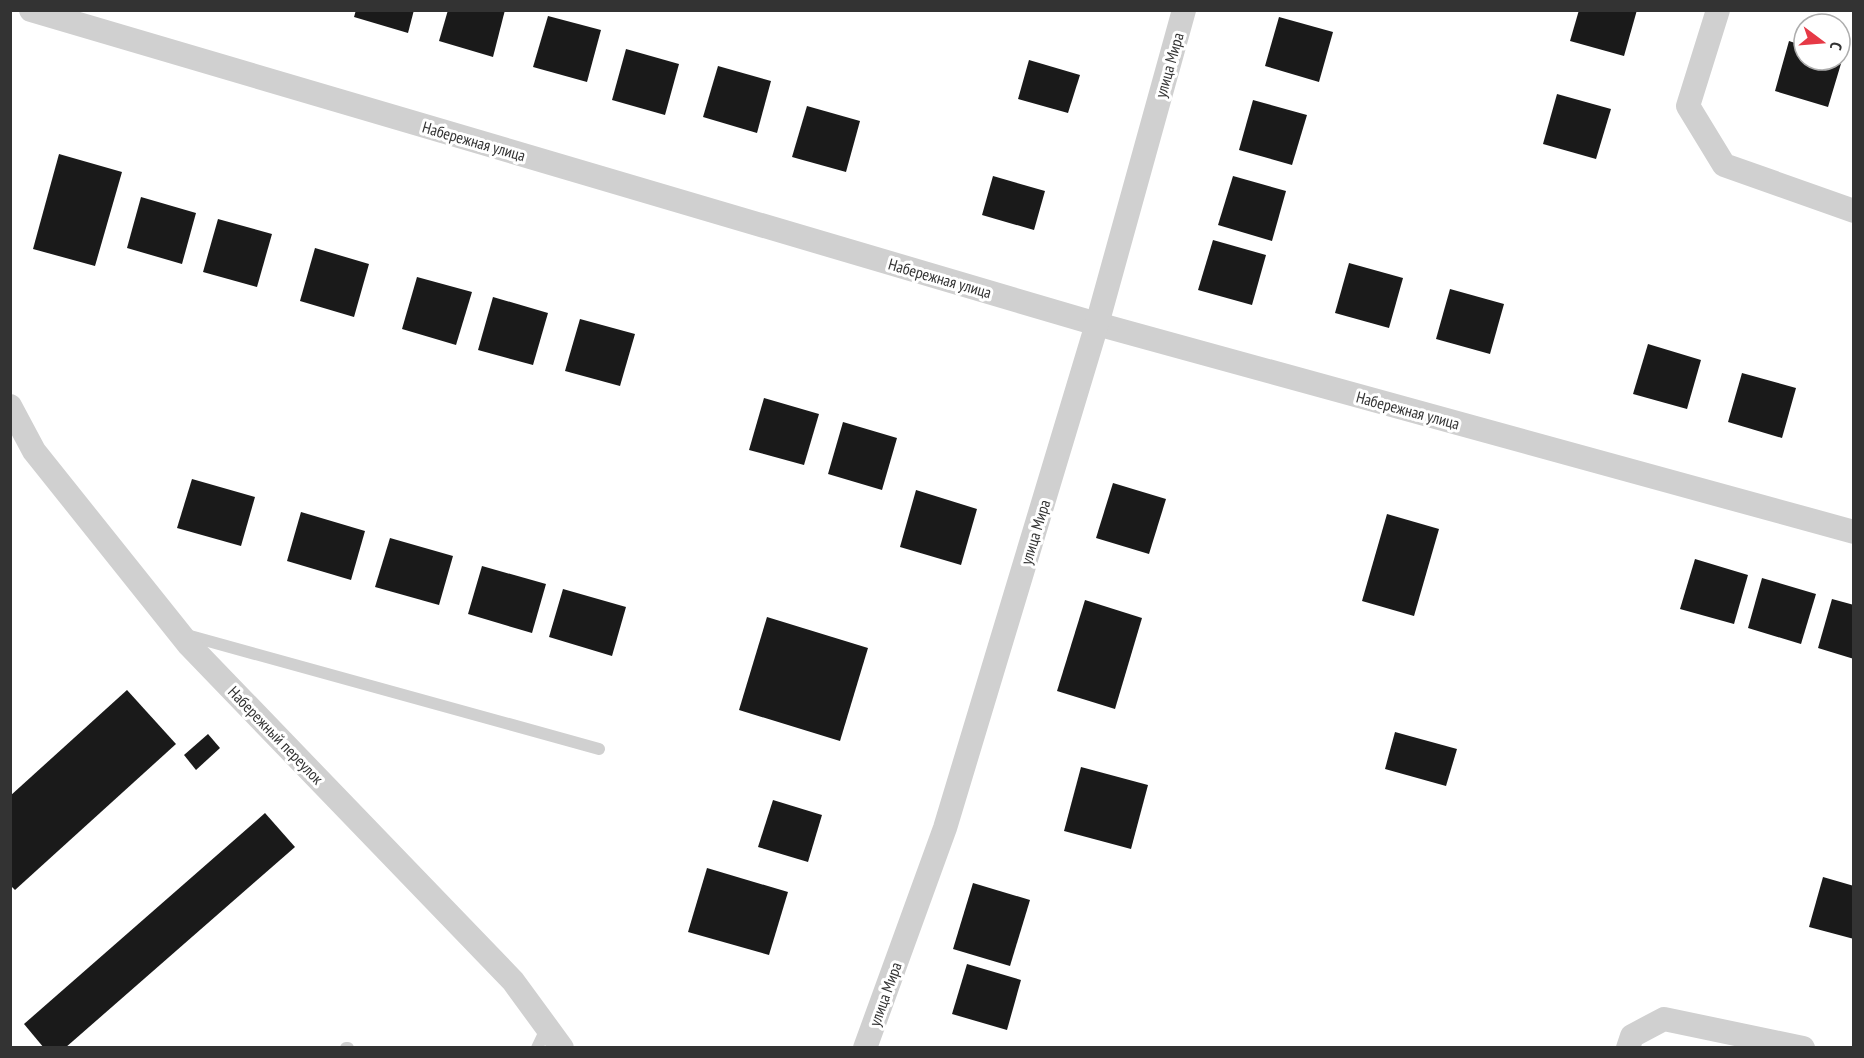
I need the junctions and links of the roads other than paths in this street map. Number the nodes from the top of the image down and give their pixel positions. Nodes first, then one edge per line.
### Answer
1 (31, 10) edge
2 (1184, 10) edge
3 (1718, 10) edge
4 (1854, 211) edge
5 (1097, 324) junction
6 (10, 406) edge
7 (1854, 532) edge
8 (179, 633) junction
9 (599, 749) dead end
10 (542, 1037) edge
11 (562, 1047) edge
12 (865, 1047) edge
13 (1628, 1047) edge
14 (1803, 1047) edge

1 - 5 street, Набережная улица
2 - 5 street, улица Мира
3 - 4 street
5 - 7 street, Набережная улица
5 - 12 street, улица Мира
6 - 8 street, Набережный переулок
8 - 9 lane
8 - 10 street, Набережный переулок
10 - 11 street, Набережный переулок
13 - 14 street

